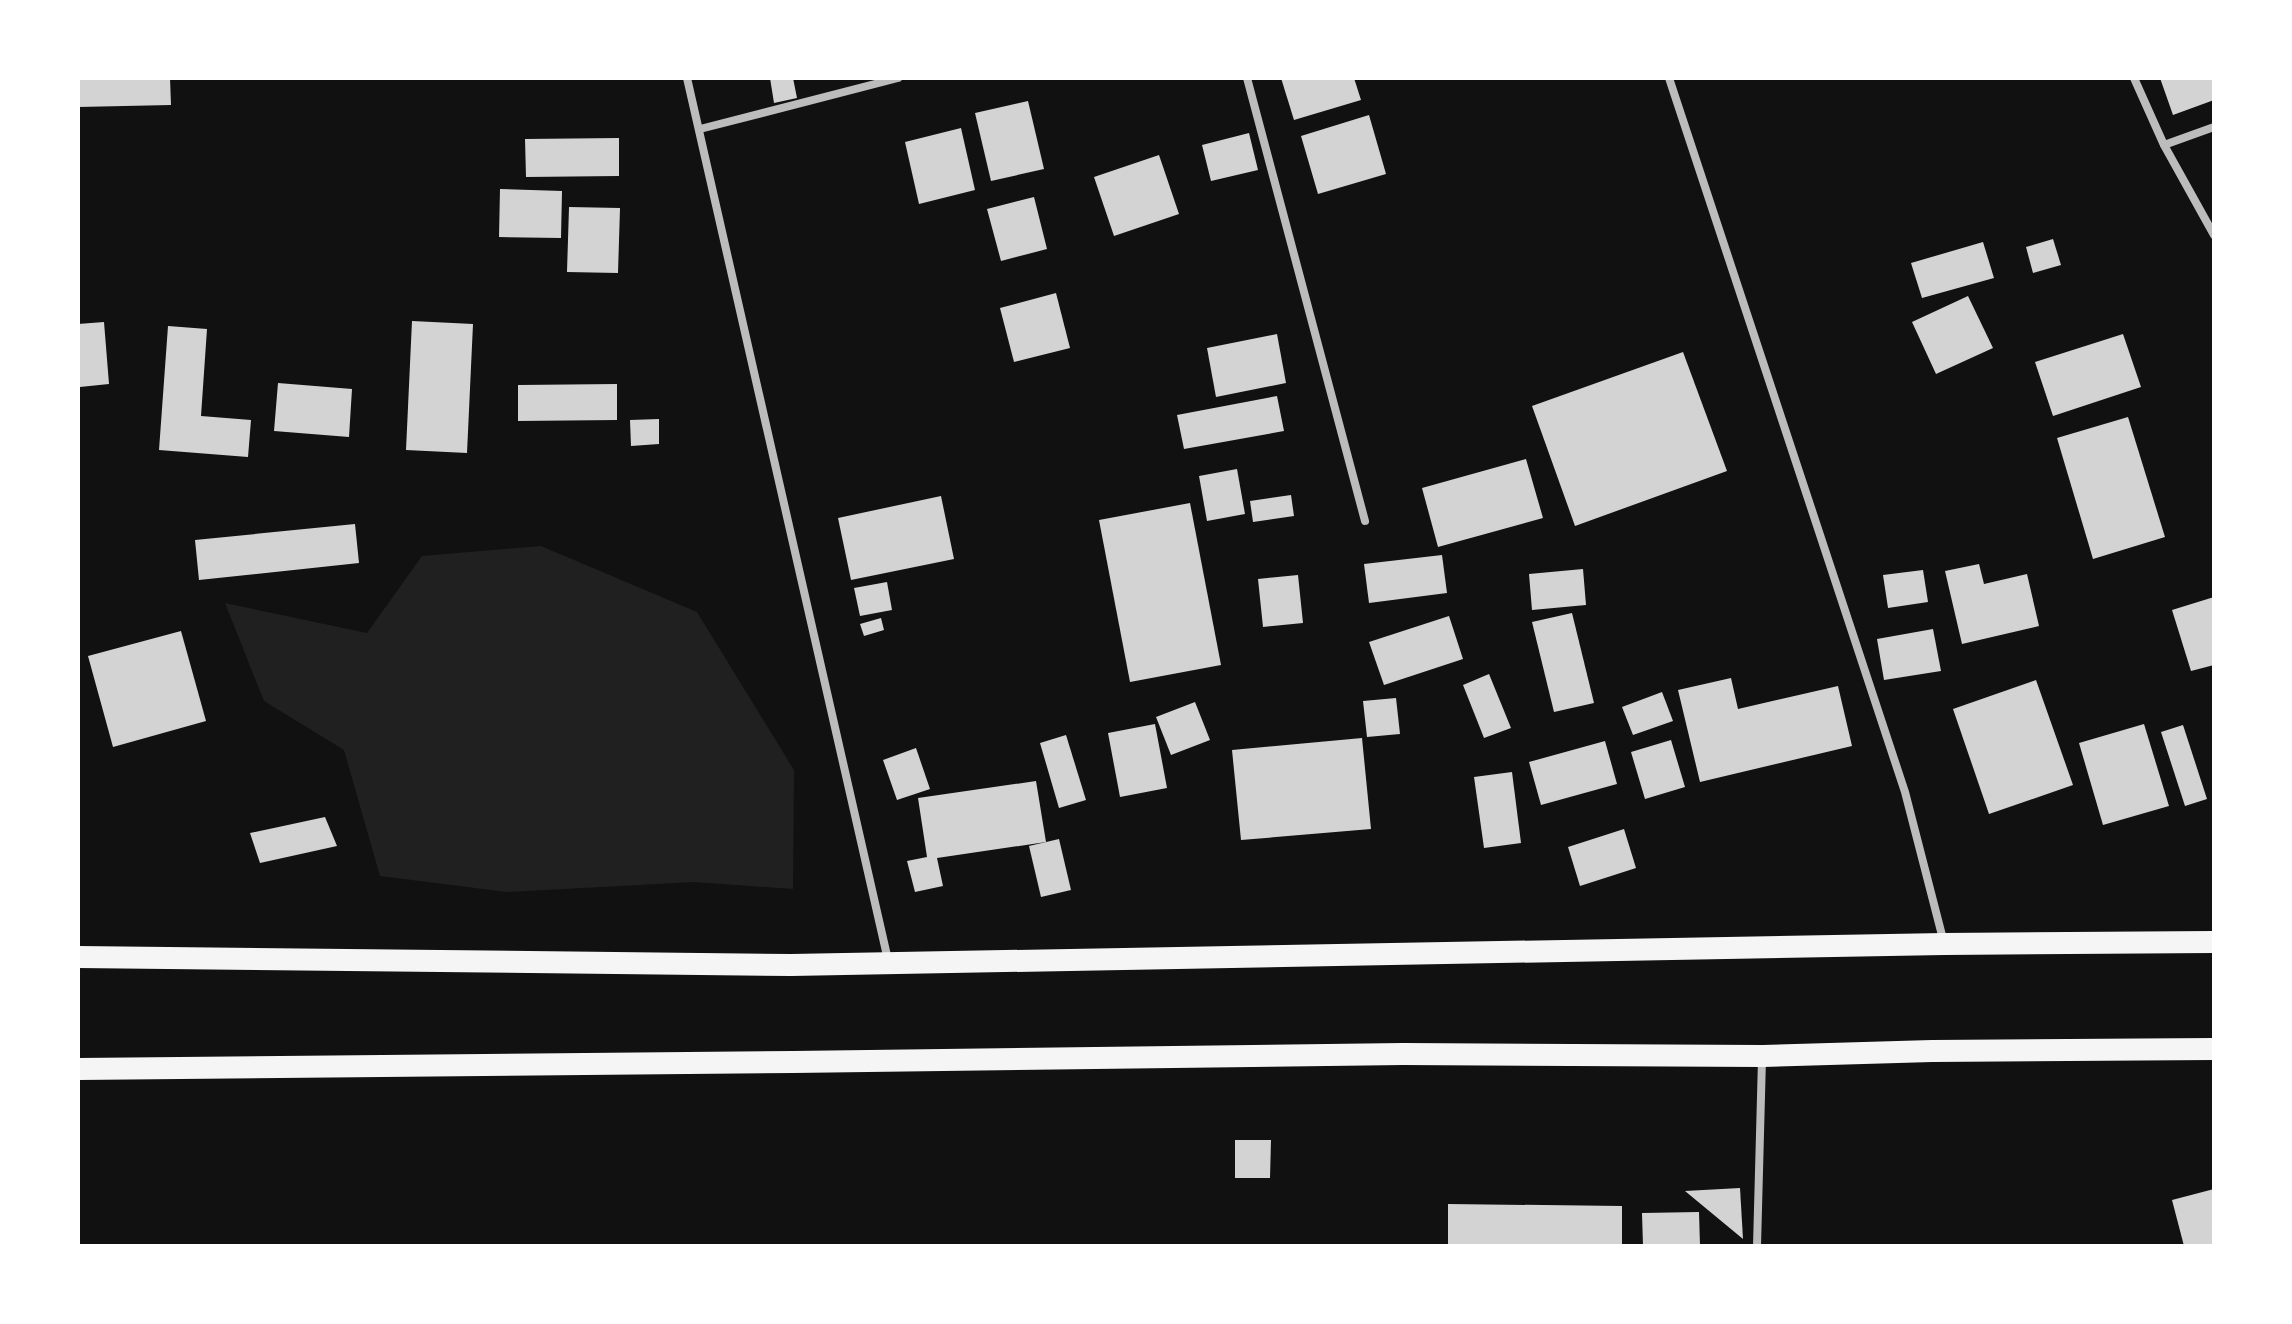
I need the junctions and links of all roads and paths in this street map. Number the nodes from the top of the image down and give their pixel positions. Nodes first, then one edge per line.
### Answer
1 (687, 78) edge
2 (898, 78) edge
3 (1247, 78) edge
4 (1669, 78) edge
5 (2134, 78) edge
6 (2214, 127) edge
7 (700, 129) junction
8 (2164, 145) junction
9 (2214, 235) edge
10 (1365, 521) dead end
11 (2214, 942) edge
12 (1944, 944) junction
13 (78, 957) edge
14 (889, 964) junction
15 (2214, 1049) edge
16 (1763, 1056) junction
17 (78, 1069) edge
18 (1757, 1246) edge

1 - 7 street
2 - 7 street
3 - 10 street
4 - 12 street
5 - 8 street
6 - 8 street
7 - 14 street
8 - 9 street
11 - 12 highway
12 - 14 highway
13 - 14 highway
15 - 16 highway
16 - 17 highway
16 - 18 street

